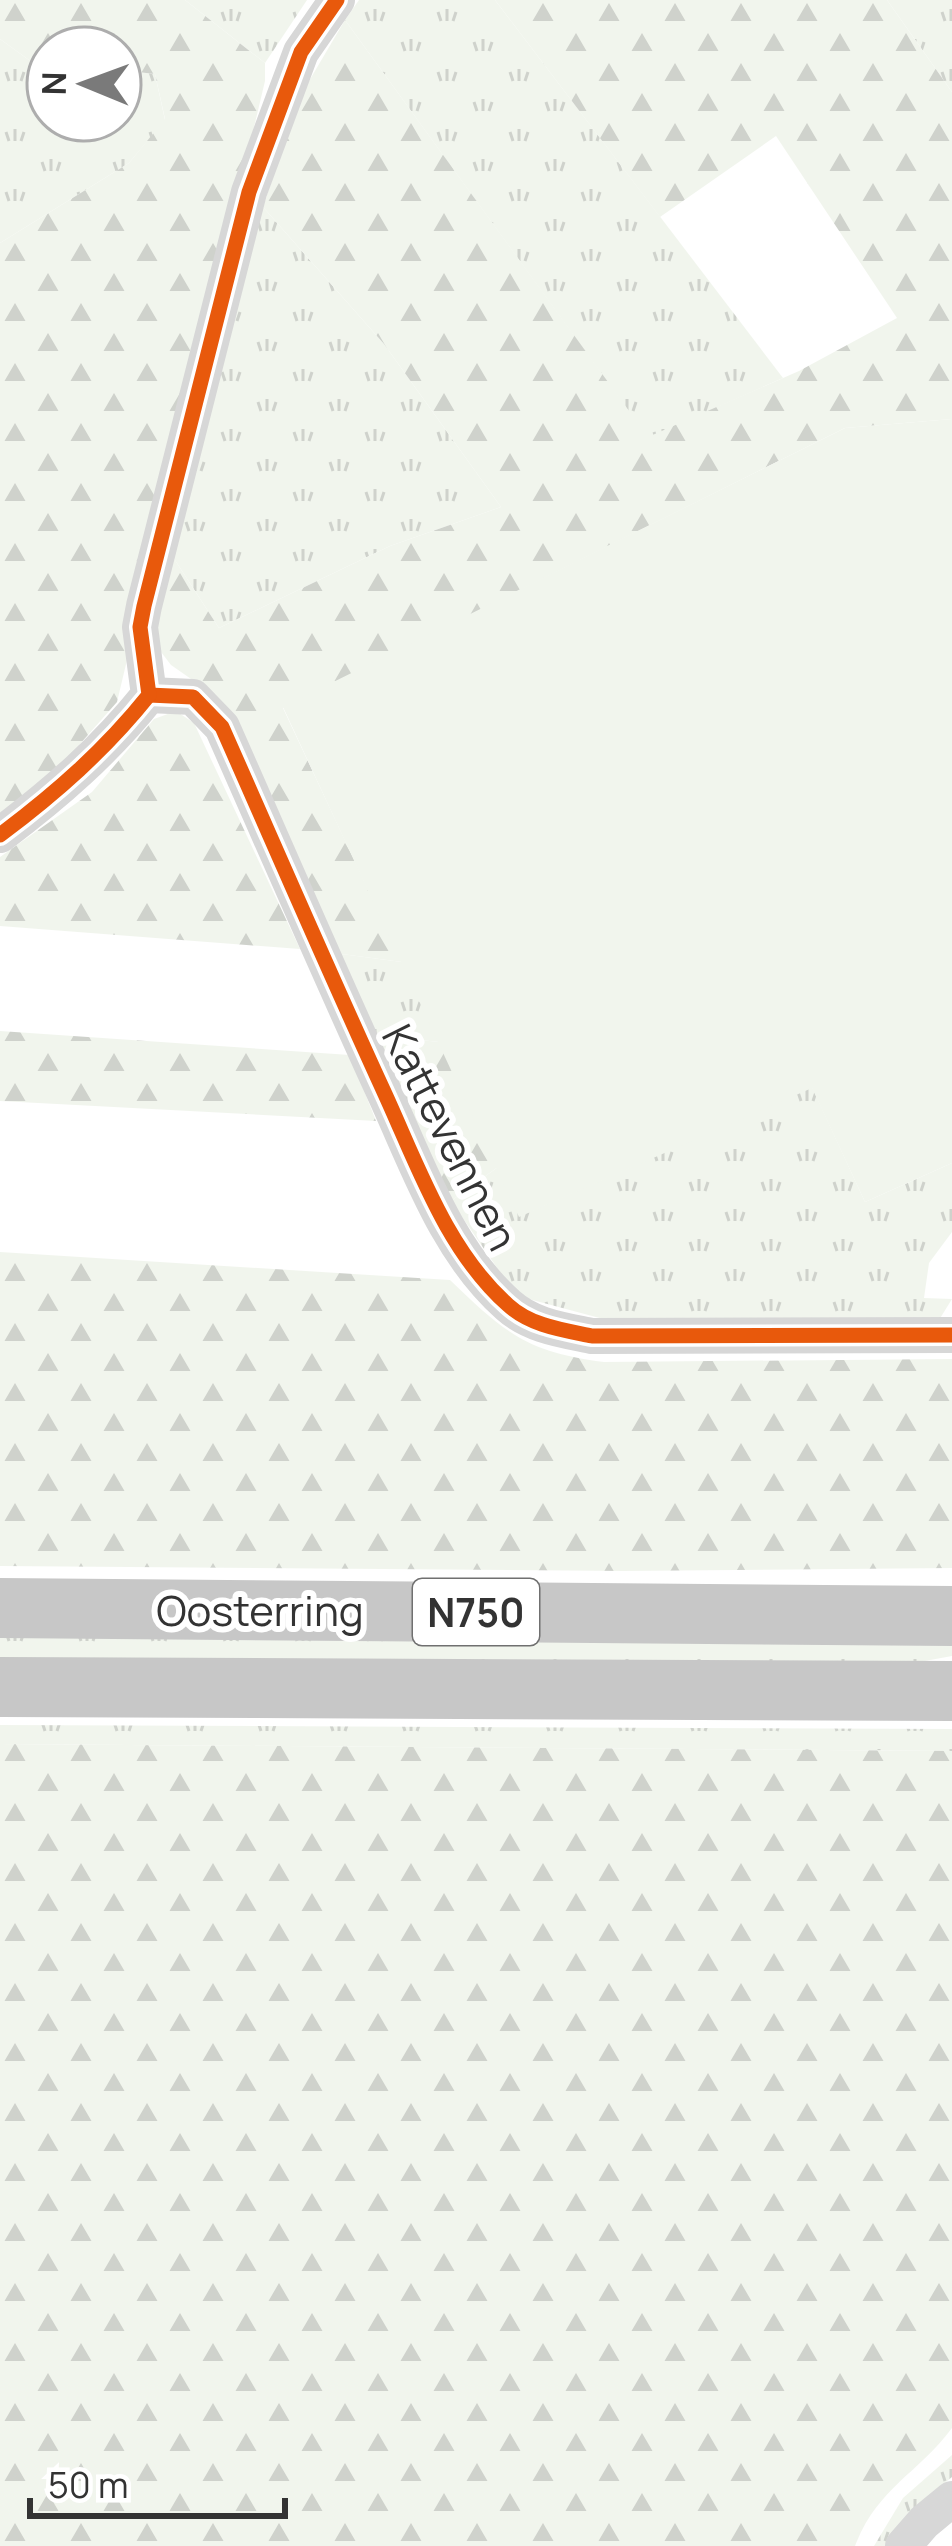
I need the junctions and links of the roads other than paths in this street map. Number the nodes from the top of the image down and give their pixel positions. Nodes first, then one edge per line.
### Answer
1 (337, 0) edge
2 (149, 695) junction
3 (0, 835) edge
4 (952, 1335) edge
5 (0, 1608) edge
6 (952, 1616) edge
7 (0, 1687) edge
8 (952, 1691) edge
9 (952, 2498) edge
10 (906, 2544) edge

1 - 2 street
2 - 3 street
2 - 4 street, Kattevennen
5 - 6 highway, Oosterring / N750
7 - 8 highway, Oosterring / N750
9 - 10 street

